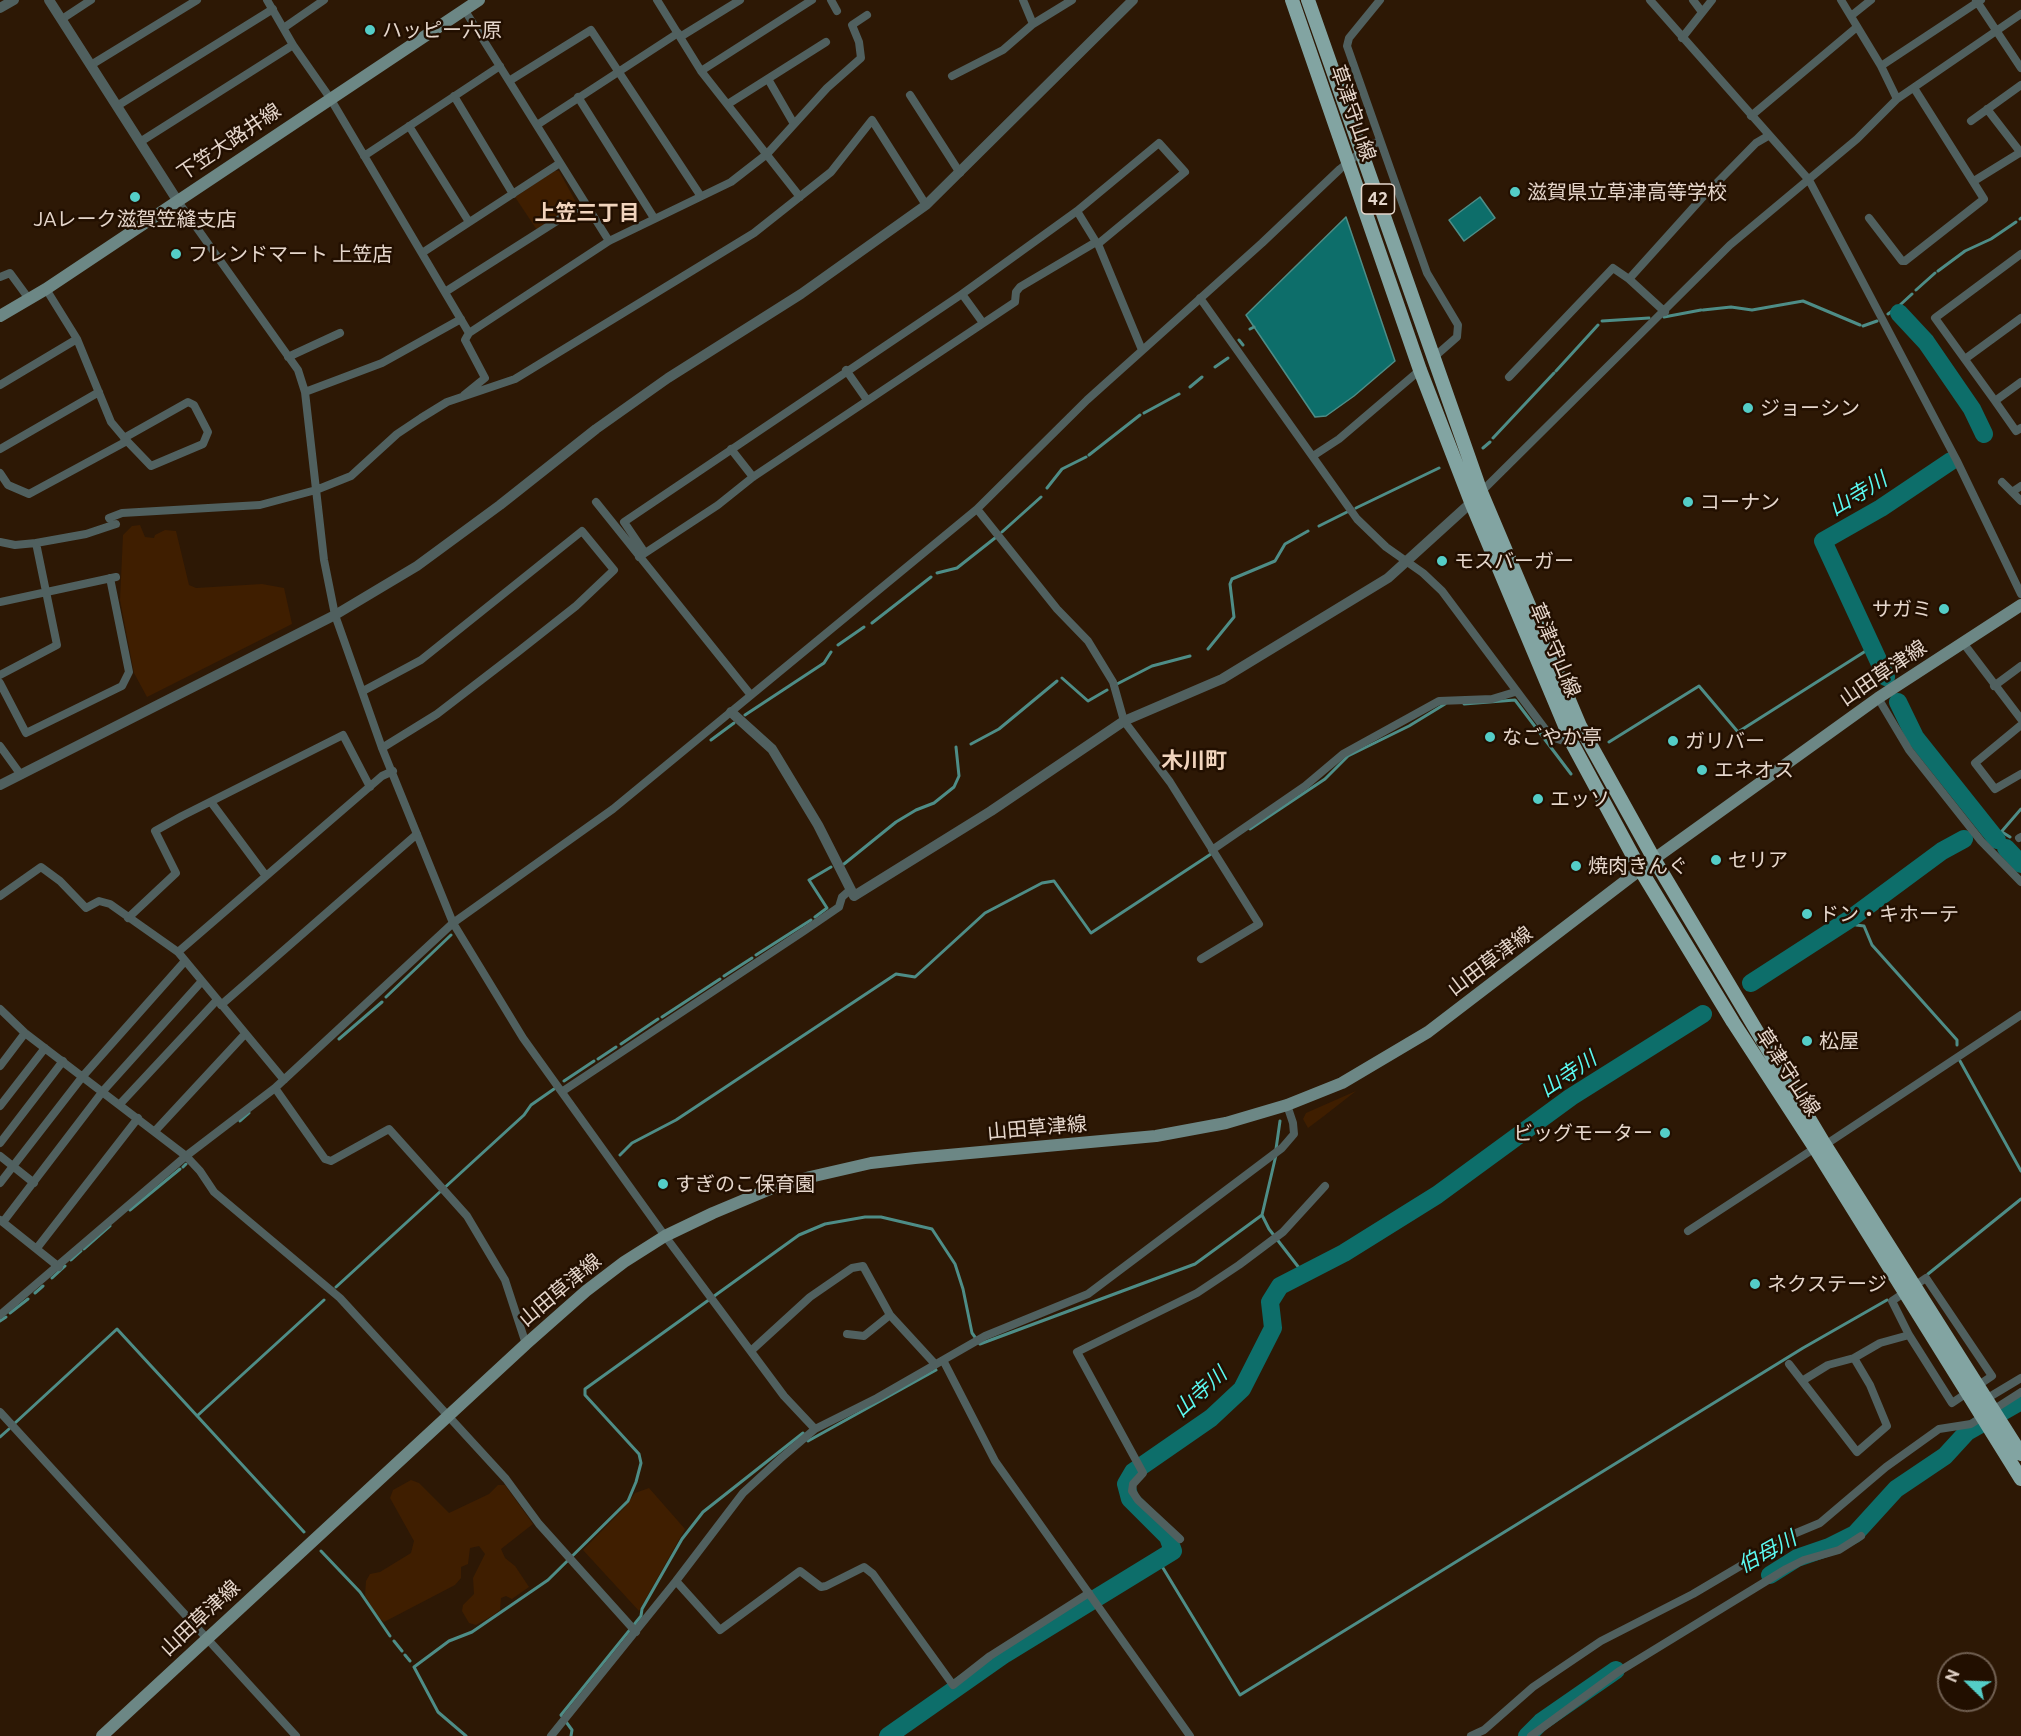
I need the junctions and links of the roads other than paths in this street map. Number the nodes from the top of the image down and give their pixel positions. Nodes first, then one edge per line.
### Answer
1 (14, 0) edge
2 (49, 0) edge
3 (91, 0) edge
4 (197, 0) edge
5 (267, 0) edge
6 (324, 0) edge
7 (479, 0) edge
8 (657, 0) edge
9 (740, 0) edge
10 (812, 0) edge
11 (831, 0) edge
12 (1023, 0) edge
13 (1072, 0) edge
14 (1133, 0) edge
15 (1292, 0) edge
16 (1308, 0) edge
17 (1380, 0) edge
18 (1650, 0) edge
19 (1693, 0) edge
20 (1713, 0) edge
21 (1841, 0) edge
22 (1871, 0) edge
23 (1978, 1) edge
24 (0, 8) edge
25 (273, 9) junction
26 (464, 9) junction
27 (837, 11) dead end
28 (1702, 12) junction
29 (2021, 14) edge
30 (867, 15) dead end
31 (1851, 16) junction
32 (62, 19) junction
33 (1033, 24) junction
34 (285, 27) junction
35 (1857, 27) junction
36 (1997, 31) junction
37 (679, 35) junction
38 (1682, 38) junction
39 (826, 42) dead end
40 (293, 45) junction
41 (91, 65) junction
42 (500, 66) junction
43 (1881, 66) junction
44 (2021, 68) edge
45 (619, 71) junction
46 (701, 71) junction
47 (952, 76) dead end
48 (768, 79) junction
49 (509, 81) junction
50 (2021, 85) edge
51 (1914, 88) junction
52 (910, 95) dead end
53 (454, 96) junction
54 (578, 97) junction
55 (330, 98) junction
56 (1897, 99) junction
57 (728, 104) junction
58 (117, 106) junction
59 (1987, 109) junction
60 (1751, 116) junction
61 (1971, 121) dead end
62 (794, 124) junction
63 (537, 125) junction
64 (410, 126) junction
65 (1768, 136) junction
66 (140, 142) junction
67 (1379, 142) junction
68 (2021, 152) edge
69 (767, 154) junction
70 (364, 156) junction
71 (560, 163) junction
72 (960, 174) junction
73 (1809, 180) junction
74 (1974, 181) junction
75 (513, 194) junction
76 (700, 195) junction
77 (800, 197) junction
78 (177, 200) junction
79 (585, 203) junction
80 (926, 205) junction
81 (1077, 211) junction
82 (654, 218) junction
83 (1869, 218) dead end
84 (469, 222) junction
85 (609, 241) junction
86 (1097, 243) junction
87 (422, 253) junction
88 (2021, 254) edge
89 (0, 278) edge
90 (1629, 279) junction
91 (46, 289) junction
92 (445, 292) junction
93 (962, 294) junction
94 (1200, 298) junction
95 (29, 299) junction
96 (1665, 312) junction
97 (0, 316) edge
98 (2021, 318) edge
99 (461, 319) junction
100 (983, 323) junction
101 (340, 333) dead end
102 (469, 333) junction
103 (77, 339) junction
104 (1142, 350) junction
105 (288, 357) junction
106 (1433, 357) junction
107 (1965, 359) junction
108 (846, 370) junction
109 (1420, 370) junction
110 (1509, 377) dead end
111 (2021, 382) edge
112 (0, 385) edge
113 (99, 392) junction
114 (304, 392) junction
115 (456, 400) junction
116 (867, 400) junction
117 (1995, 401) junction
118 (2021, 428) edge
119 (125, 440) junction
120 (0, 449) edge
121 (731, 449) junction
122 (1312, 456) junction
123 (0, 473) edge
124 (753, 477) junction
125 (2002, 482) dead end
126 (2021, 486) edge
127 (316, 490) junction
128 (1481, 492) junction
129 (2012, 492) junction
130 (2021, 501) edge
131 (596, 502) dead end
132 (1471, 502) junction
133 (977, 509) junction
134 (0, 542) edge
135 (36, 543) junction
136 (642, 555) junction
137 (1406, 563) junction
138 (45, 592) junction
139 (2021, 594) edge
140 (0, 602) edge
141 (2021, 605) edge
142 (337, 619) junction
143 (1964, 644) junction
144 (2021, 666) edge
145 (0, 675) edge
146 (0, 683) edge
147 (1994, 686) junction
148 (363, 691) junction
149 (1515, 692) junction
150 (750, 694) junction
151 (1878, 698) junction
152 (731, 712) junction
153 (2021, 719) edge
154 (1124, 721) junction
155 (2021, 725) edge
156 (1574, 745) junction
157 (0, 746) edge
158 (382, 747) junction
159 (393, 771) junction
160 (2021, 774) edge
161 (21, 775) junction
162 (0, 785) edge
163 (370, 787) junction
164 (211, 801) junction
165 (417, 834) junction
166 (1212, 850) junction
167 (1654, 859) junction
168 (1640, 869) junction
169 (266, 876) junction
170 (2021, 882) edge
171 (850, 890) junction
172 (0, 896) edge
173 (128, 918) junction
174 (453, 923) junction
175 (178, 952) junction
176 (1201, 959) dead end
177 (185, 961) junction
178 (202, 981) junction
179 (219, 1002) junction
180 (0, 1009) edge
181 (2021, 1015) edge
182 (25, 1033) junction
183 (245, 1034) junction
184 (45, 1048) junction
185 (63, 1061) junction
186 (0, 1066) edge
187 (83, 1076) junction
188 (284, 1080) junction
189 (275, 1088) junction
190 (103, 1091) junction
191 (562, 1091) junction
192 (120, 1104) junction
193 (1287, 1105) junction
194 (0, 1106) edge
195 (138, 1119) junction
196 (155, 1131) junction
197 (3, 1132) edge
198 (0, 1143) edge
199 (1820, 1146) junction
200 (0, 1156) edge
201 (186, 1156) junction
202 (13, 1167) junction
203 (0, 1183) edge
204 (34, 1183) junction
205 (1325, 1186) dead end
206 (2, 1221) edge
207 (1688, 1230) dead end
208 (665, 1236) junction
209 (37, 1248) junction
210 (59, 1267) junction
211 (1910, 1290) junction
212 (0, 1315) edge
213 (890, 1315) junction
214 (847, 1334) dead end
215 (1909, 1335) junction
216 (526, 1344) junction
217 (752, 1350) junction
218 (1854, 1358) junction
219 (939, 1362) junction
220 (1789, 1364) dead end
221 (2021, 1378) edge
222 (1802, 1381) junction
223 (2021, 1392) edge
224 (1982, 1401) junction
225 (0, 1412) edge
226 (447, 1415) junction
227 (1996, 1425) junction
228 (815, 1429) junction
229 (2021, 1454) edge
230 (2021, 1479) edge
231 (1861, 1536) dead end
232 (1180, 1539) dead end
233 (676, 1581) junction
234 (1089, 1593) junction
235 (636, 1632) junction
236 (208, 1638) junction
237 (561, 1732) edge
238 (102, 1736) edge
239 (296, 1736) edge
240 (551, 1736) edge
241 (1190, 1736) edge
242 (1471, 1736) edge
243 (1531, 1736) edge

1 - 24 street
2 - 32 street
3 - 32 street
4 - 41 street
5 - 25 street
6 - 34 street
7 - 26 main road, 下笠大路井線
8 - 37 street
9 - 37 street
10 - 46 street
11 - 27 street
12 - 33 street
13 - 33 street
14 - 72 street
15 - 109 main road, 草津守山線 / 42
16 - 106 main road, 草津守山線 / 42
17 - 67 street
18 - 38 street
19 - 28 street
20 - 28 street
21 - 31 street
22 - 31 street
23 - 36 street
23 - 43 street
25 - 34 street
25 - 58 street
26 - 42 street
26 - 55 main road, 下笠大路井線
28 - 38 street
29 - 36 street
30 - 62 street
31 - 35 street
32 - 41 street
33 - 47 street
34 - 40 street
35 - 43 street
35 - 60 street
36 - 44 street
36 - 51 street
37 - 45 street
37 - 46 street
38 - 60 street
39 - 48 street
40 - 55 street
40 - 66 street
41 - 58 street
42 - 49 street
42 - 53 street
43 - 56 street
45 - 49 street
45 - 54 street
45 - 76 street
46 - 57 street
48 - 57 street
48 - 62 street
49 - 63 street
50 - 59 street
51 - 56 street
51 - 74 street
52 - 72 street
53 - 64 street
53 - 75 street
54 - 63 street
54 - 82 street
55 - 70 street
55 - 78 main road, 下笠大路井線
56 - 73 street
57 - 69 street
58 - 66 street
59 - 61 street
59 - 68 street
60 - 65 street
62 - 69 street
63 - 71 street
64 - 70 street
64 - 84 street
65 - 73 street
65 - 90 street
66 - 78 street
67 - 94 street
67 - 106 street
68 - 74 street
69 - 76 street
69 - 77 street
70 - 87 street
71 - 75 street
71 - 79 street
72 - 80 street
73 - 96 street
73 - 139 street
74 - 83 street
75 - 84 street
76 - 82 street
77 - 80 street
77 - 115 street
78 - 91 main road, 下笠大路井線
78 - 105 street
79 - 85 street
79 - 92 street
80 - 142 street
81 - 86 street
81 - 86 street
81 - 93 street
82 - 85 street
84 - 87 street
85 - 102 street
86 - 100 street
86 - 104 street
87 - 92 street
88 - 107 street
89 - 95 street
90 - 96 street
90 - 110 street
91 - 95 main road, 下笠大路井線
91 - 103 street
92 - 99 street
93 - 100 street
93 - 108 street
94 - 104 street
94 - 122 street
95 - 97 main road, 下笠大路井線
96 - 128 street
98 - 107 street
99 - 102 street
99 - 114 street
100 - 116 street
101 - 105 street
102 - 115 street
103 - 112 street
103 - 113 street
104 - 133 street
105 - 114 street
106 - 128 main road, 草津守山線 / 42
107 - 117 street
108 - 116 street
108 - 121 street
109 - 122 street
109 - 132 main road, 草津守山線 / 42
111 - 117 street
113 - 119 street
113 - 120 street
114 - 127 street
115 - 127 street
116 - 124 street
117 - 118 street
119 - 119 street
119 - 123 street
121 - 124 street
121 - 136 street
122 - 137 street
124 - 136 street
125 - 129 street
126 - 129 street
127 - 135 street
127 - 142 street
128 - 132 street
128 - 167 main road, 草津守山線 / 42
129 - 130 street
131 - 136 street
132 - 137 street
132 - 156 main road, 草津守山線 / 42
133 - 150 street
133 - 154 street
134 - 135 street
135 - 138 street
136 - 150 street
137 - 149 street
137 - 154 street
138 - 140 street
138 - 145 street
138 - 146 street
141 - 143 main road, 山田草津線
142 - 148 street
142 - 161 street
143 - 147 street
143 - 151 main road, 山田草津線
144 - 147 street
147 - 153 street
148 - 158 street
148 - 158 street
149 - 156 street
149 - 166 street
150 - 152 street
151 - 167 main road, 山田草津線
151 - 170 street
152 - 171 street
152 - 174 street
154 - 166 street
154 - 171 street
155 - 160 street
156 - 168 main road, 草津守山線 / 42
157 - 161 street
158 - 159 street
159 - 163 street
159 - 165 street
161 - 162 street
163 - 164 street
163 - 169 street
164 - 169 street
164 - 173 street
165 - 174 street
165 - 179 street
166 - 176 street
167 - 168 main road, 山田草津線
167 - 199 main road, 草津守山線 / 42
168 - 193 main road, 山田草津線
168 - 199 main road, 草津守山線 / 42
169 - 175 street
171 - 191 street
172 - 173 street
173 - 175 street
174 - 188 street
174 - 191 street
175 - 177 street
177 - 178 street
177 - 187 street
178 - 179 street
178 - 190 street
179 - 183 street
179 - 192 street
180 - 182 street
181 - 199 street
182 - 184 street
182 - 186 street
183 - 188 street
183 - 196 street
184 - 185 street
184 - 194 street
185 - 187 street
185 - 197 street
187 - 190 street
187 - 202 street
188 - 189 street
189 - 201 street
189 - 216 street
190 - 192 street
190 - 204 street
191 - 208 street
192 - 195 street
193 - 208 main road, 山田草津線
193 - 219 street
195 - 196 street
195 - 209 street
196 - 201 street
197 - 198 street
199 - 207 street
199 - 211 main road, 草津守山線 / 42
200 - 202 street
201 - 210 street
201 - 226 street
202 - 203 street
202 - 204 street
204 - 206 street
205 - 232 street
206 - 209 street
208 - 216 main road, 山田草津線
208 - 217 street
209 - 210 street
210 - 212 street
211 - 215 street
211 - 215 street
211 - 224 main road, 草津守山線 / 42
213 - 214 street
213 - 217 street
213 - 219 street
215 - 218 street
216 - 226 main road, 山田草津線
217 - 228 street
218 - 222 street
218 - 222 street
219 - 228 street
219 - 234 street
220 - 222 street
221 - 224 street
223 - 242 street
224 - 227 main road, 草津守山線 / 42
225 - 236 street
226 - 235 street
226 - 236 main road, 山田草津線
227 - 229 main road, 草津守山線 / 42
227 - 230 main road, 草津守山線 / 42
228 - 233 street
231 - 243 street
233 - 234 street
233 - 235 street
234 - 241 street
235 - 237 street
236 - 238 main road, 山田草津線
236 - 239 street
237 - 240 street

